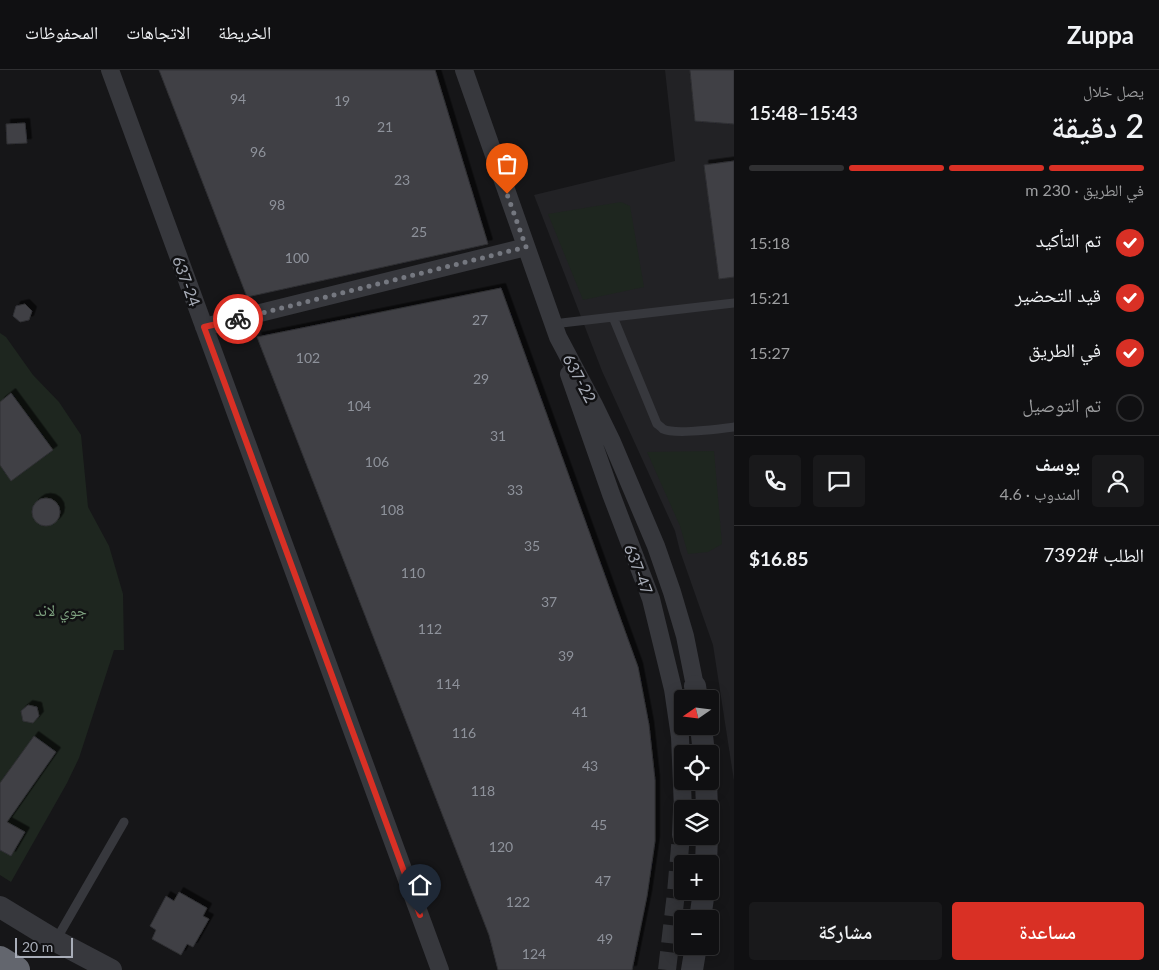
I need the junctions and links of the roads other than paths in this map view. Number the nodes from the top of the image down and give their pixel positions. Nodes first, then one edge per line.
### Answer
1 (110, 70) edge
2 (464, 70) edge
3 (526, 247) junction
4 (734, 303) edge
5 (613, 317) junction
6 (204, 327) junction
7 (555, 330) junction
8 (734, 427) edge
9 (696, 690) edge
10 (682, 800) edge
11 (124, 822) dead end
12 (0, 907) edge
13 (56, 941) junction
14 (694, 955) edge
15 (0, 960) edge
16 (16, 970) edge
17 (111, 970) edge
18 (440, 970) edge
19 (692, 970) edge

1 - 6 street, 637-24
2 - 3 street, 637-22
3 - 6 street
3 - 7 street, 637-22
4 - 5 lane
5 - 7 lane
5 - 8 lane
6 - 18 street, 637-24
7 - 9 street, 637-22
7 - 10 street, 637-47
11 - 13 lane
12 - 13 street
13 - 17 street
14 - 19 street
15 - 16 highway

